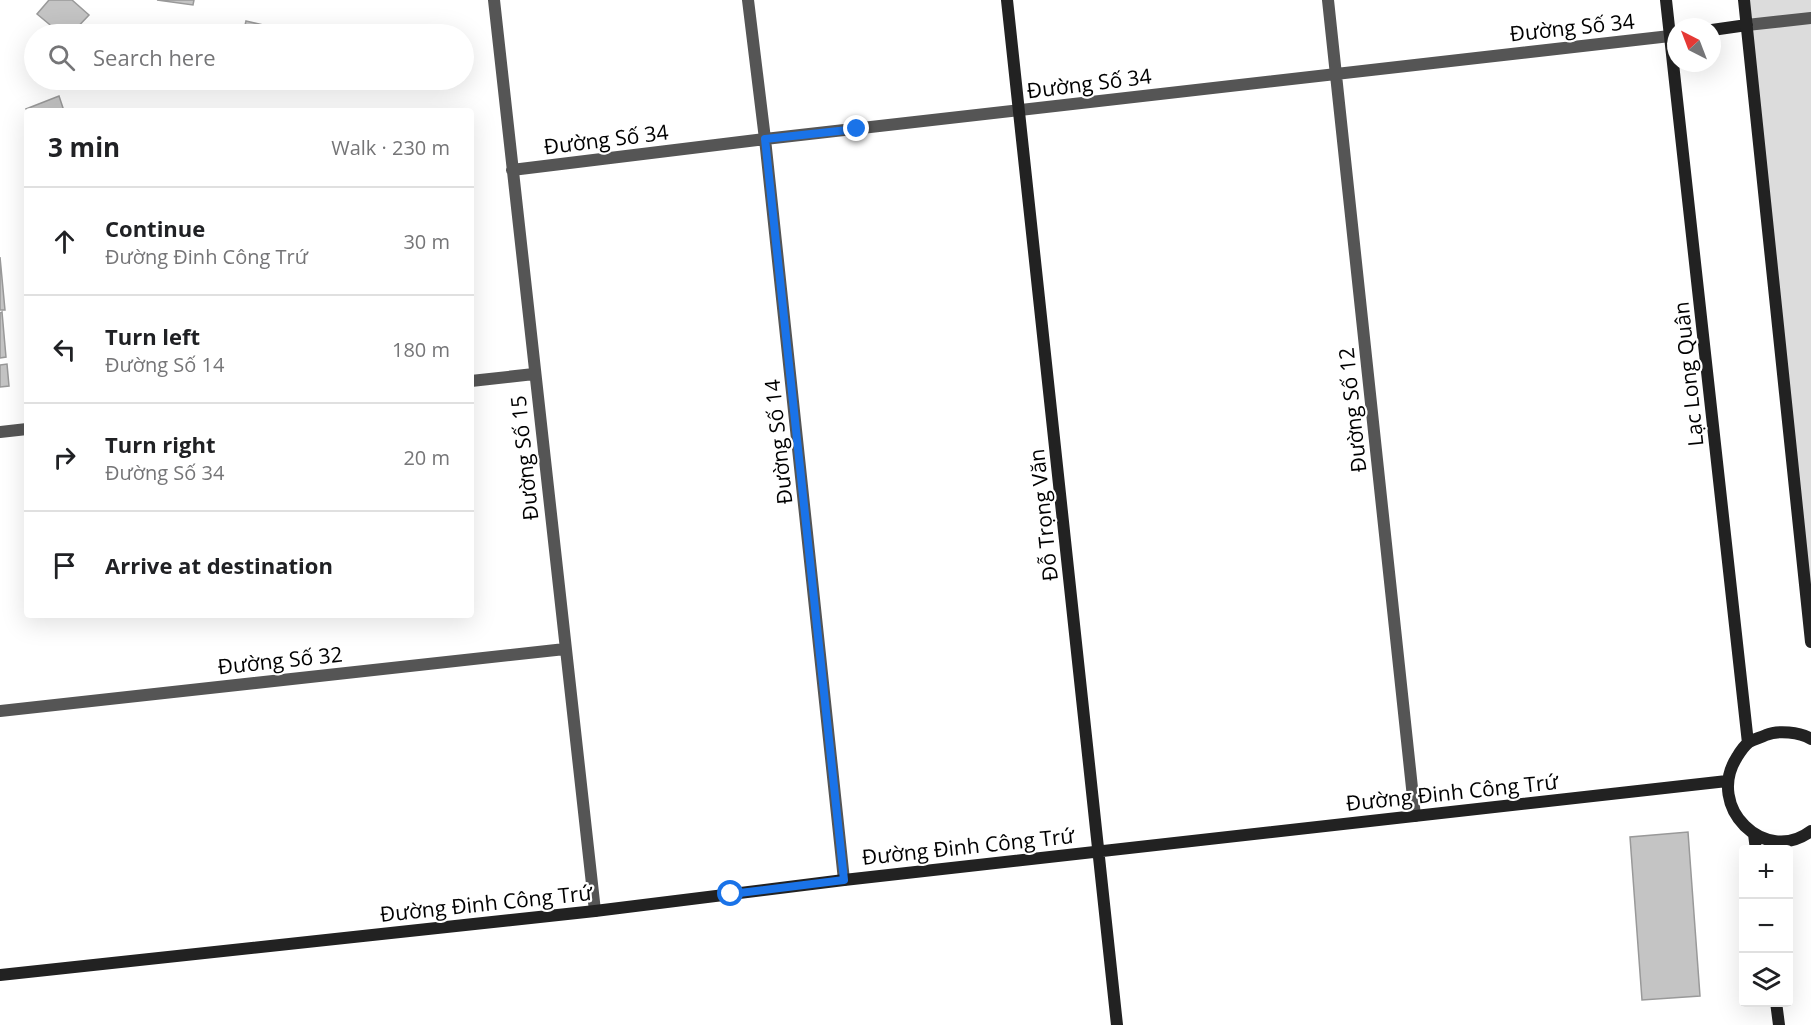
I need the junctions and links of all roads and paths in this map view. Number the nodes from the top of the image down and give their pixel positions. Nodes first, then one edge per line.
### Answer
1 (494, 0) edge
2 (748, 0) edge
3 (1007, 0) edge
4 (1328, 0) edge
5 (1666, 0) edge
6 (1744, 0) edge
7 (1670, 18) edge
8 (1811, 18) edge
9 (1747, 26) junction
10 (1721, 29) edge
11 (1667, 37) edge
12 (1677, 72) edge
13 (1336, 74) junction
14 (1019, 110) junction
15 (765, 139) junction
16 (512, 171) junction
17 (534, 374) junction
18 (474, 381) edge
19 (24, 429) edge
20 (0, 432) edge
21 (1811, 642) edge
22 (565, 649) junction
23 (0, 711) edge
24 (1811, 739) edge
25 (1748, 743) junction
26 (1727, 781) junction
27 (1415, 816) junction
28 (1811, 831) edge
29 (1754, 834) junction
30 (1755, 845) edge
31 (1098, 851) junction
32 (844, 880) junction
33 (595, 911) junction
34 (0, 975) edge
35 (1777, 1007) edge
36 (1117, 1025) edge
37 (1779, 1025) edge

1 - 16 street, Đường Số 15
2 - 15 street, Đường Số 14
3 - 14 street, Đỗ Trọng Văn
4 - 13 street, Đường Số 12
5 - 7 street, Lạc Long Quân
6 - 9 street
8 - 9 street
9 - 10 street
9 - 21 street
11 - 13 street, Đường Số 34
12 - 25 street, Lạc Long Quân
13 - 14 street, Đường Số 34
13 - 27 street, Đường Số 12
14 - 15 street, Đường Số 34
14 - 31 street, Đỗ Trọng Văn
15 - 16 street, Đường Số 34
15 - 32 street, Đường Số 14
16 - 17 street, Đường Số 15
17 - 18 street
17 - 22 street, Đường Số 15
19 - 20 street
22 - 23 street, Đường Số 32
22 - 33 street, Đường Số 15
24 - 25 street
25 - 26 street
26 - 27 street, Đường Đinh Công Trứ
26 - 29 street
27 - 31 street, Đường Đinh Công Trứ
28 - 29 street
29 - 30 street
31 - 32 street, Đường Đinh Công Trứ
31 - 36 street, Đỗ Trọng Văn
32 - 33 street, Đường Đinh Công Trứ
33 - 34 street, Đường Đinh Công Trứ
35 - 37 street

